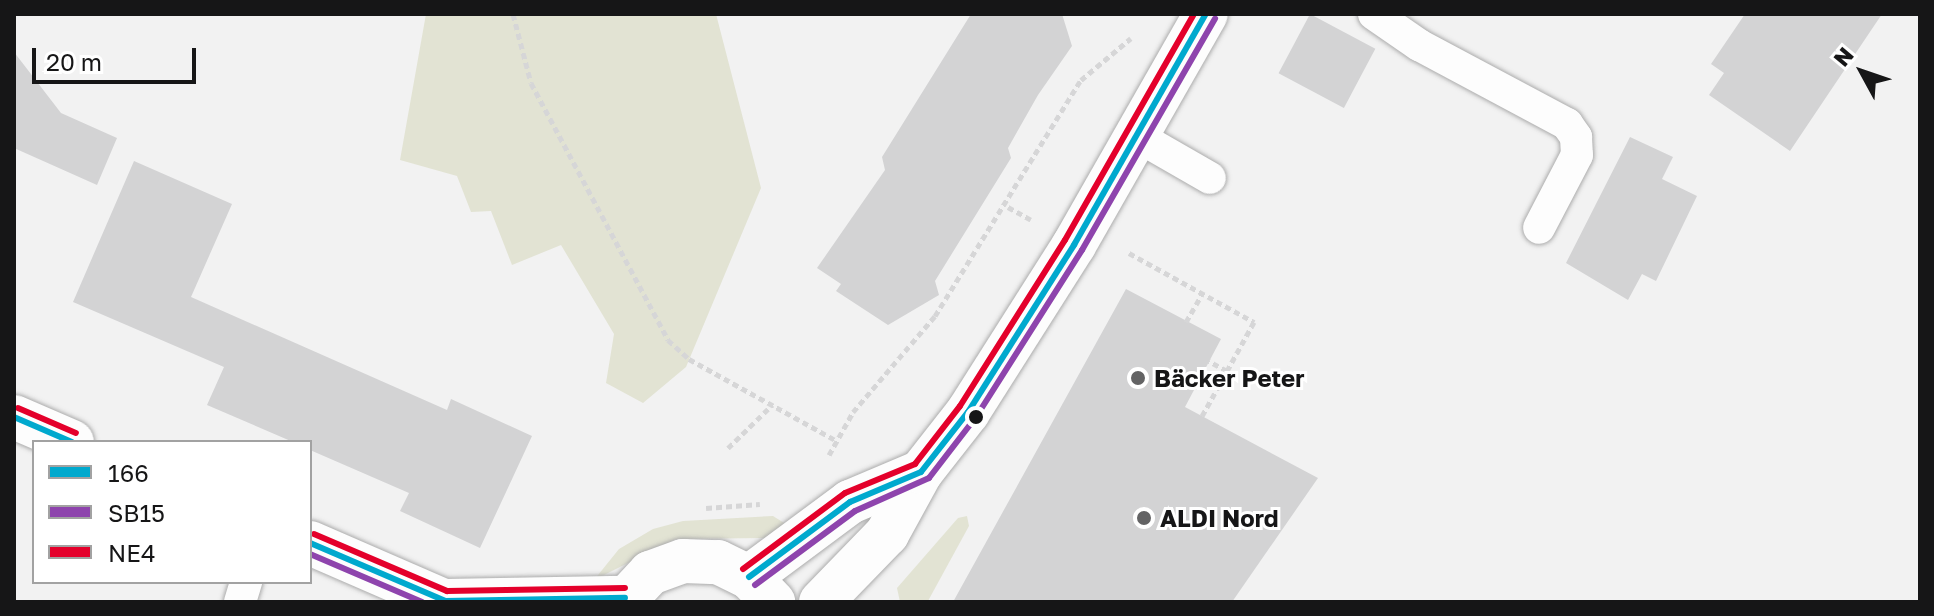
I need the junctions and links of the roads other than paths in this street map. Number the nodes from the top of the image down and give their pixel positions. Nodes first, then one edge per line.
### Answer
1 (1206, 14) edge
2 (1374, 14) edge
3 (1137, 136) junction
4 (1210, 178) dead end
5 (1539, 228) dead end
6 (14, 417) edge
7 (67, 440) edge
8 (921, 472) junction
9 (312, 544) edge
10 (761, 589) edge
11 (624, 600) edge
12 (446, 602) edge
13 (821, 602) edge

1 - 3 main road
2 - 5 lane
3 - 4 lane
3 - 8 main road
6 - 7 main road
8 - 10 main road
8 - 13 main road
9 - 12 main road
10 - 11 main road
11 - 12 main road

